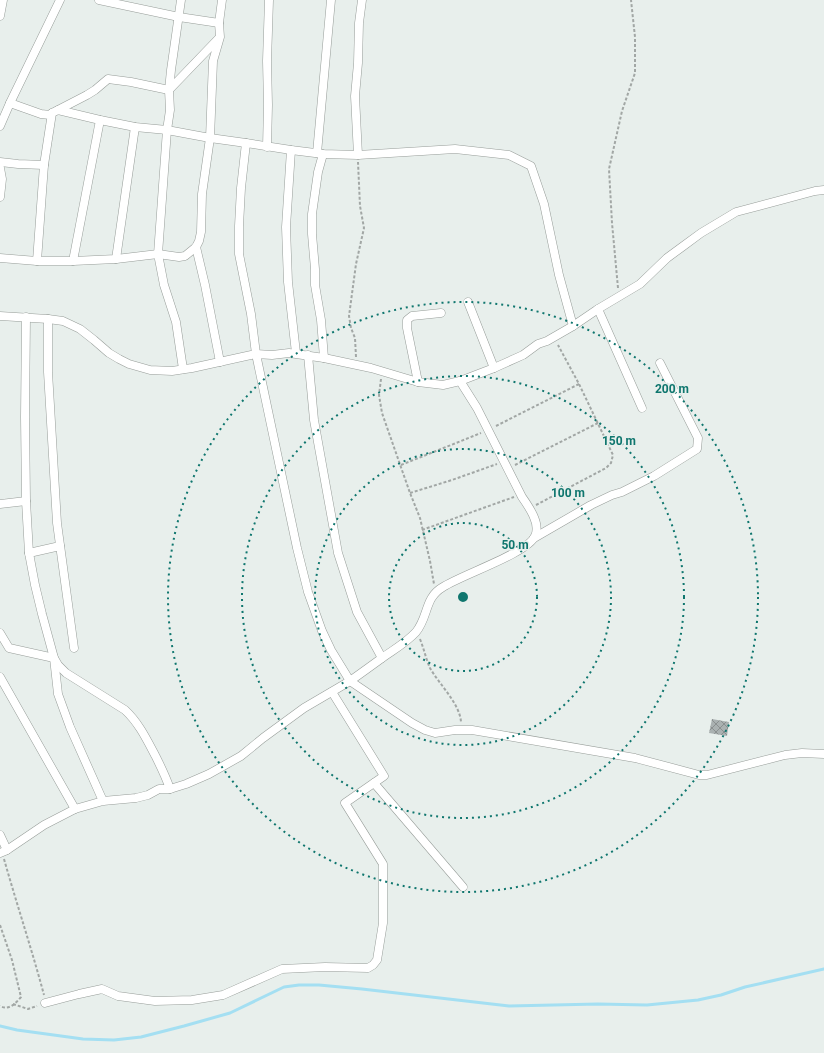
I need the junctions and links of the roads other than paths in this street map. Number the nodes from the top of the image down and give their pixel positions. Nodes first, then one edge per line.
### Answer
1 (3, 0) edge
2 (60, 0) edge
3 (102, 0) edge
4 (181, 0) edge
5 (222, 0) edge
6 (269, 0) edge
7 (331, 0) edge
8 (362, 0) edge
9 (137, 4) edge
10 (0, 16) edge
11 (179, 17) junction
12 (219, 23) junction
13 (220, 37) junction
14 (169, 90) junction
15 (10, 104) junction
16 (55, 111) junction
17 (100, 120) junction
18 (0, 126) edge
19 (135, 126) junction
20 (167, 130) junction
21 (210, 138) junction
22 (246, 143) junction
23 (267, 147) junction
24 (291, 150) junction
25 (320, 154) junction
26 (358, 155) junction
27 (0, 162) edge
28 (44, 165) junction
29 (0, 168) edge
30 (824, 190) edge
31 (0, 197) edge
32 (196, 247) junction
33 (158, 254) junction
34 (0, 258) edge
35 (116, 259) junction
36 (37, 261) junction
37 (73, 261) junction
38 (468, 302) dead end
39 (598, 309) junction
40 (441, 313) dead end
41 (0, 316) edge
42 (26, 317) junction
43 (48, 319) junction
44 (573, 326) junction
45 (296, 353) junction
46 (256, 354) junction
47 (308, 355) junction
48 (324, 358) junction
49 (220, 362) junction
50 (660, 363) dead end
51 (494, 368) junction
52 (183, 369) junction
53 (460, 381) junction
54 (418, 382) junction
55 (642, 408) dead end
56 (26, 501) junction
57 (0, 504) edge
58 (534, 538) junction
59 (60, 546) junction
60 (29, 553) junction
61 (0, 633) edge
62 (74, 648) dead end
63 (54, 658) junction
64 (382, 658) junction
65 (0, 677) edge
66 (350, 681) junction
67 (332, 692) junction
68 (824, 754) edge
69 (374, 783) junction
70 (170, 789) junction
71 (103, 801) junction
72 (76, 809) junction
73 (0, 835) edge
74 (3, 852) edge
75 (463, 887) dead end
76 (45, 1003) road end

1 - 10 street
2 - 15 street
3 - 9 street
4 - 11 street
5 - 12 street
6 - 23 street
7 - 25 street
8 - 26 street
9 - 11 street
11 - 12 street
11 - 14 street
12 - 13 street
13 - 14 street
13 - 21 street
14 - 16 street
14 - 20 street
15 - 16 street
15 - 18 street
16 - 17 street
16 - 28 street
17 - 19 street
17 - 37 street
19 - 20 street
19 - 35 street
20 - 21 street
20 - 33 street
21 - 22 street
21 - 32 street
22 - 23 street
22 - 46 street
23 - 24 street
24 - 25 street
24 - 45 street
25 - 26 street
25 - 48 street
26 - 44 street
27 - 28 street
28 - 36 street
29 - 31 street
30 - 39 street
32 - 33 street
32 - 49 street
33 - 35 street
33 - 52 street
34 - 36 street
35 - 37 street
36 - 37 street
38 - 51 street
39 - 44 street
39 - 55 street
40 - 54 street
41 - 42 street
42 - 43 street
42 - 56 street
43 - 52 street
43 - 59 street
44 - 51 street
45 - 46 street
45 - 47 street
46 - 49 street
46 - 66 street
47 - 48 street
47 - 64 street
48 - 54 street
49 - 52 street
50 - 58 street
51 - 53 street
53 - 54 street
53 - 58 street
56 - 57 street
56 - 60 street
58 - 64 street
59 - 60 street
59 - 62 street
60 - 63 street
61 - 63 street
63 - 70 street
63 - 71 street
64 - 66 street
65 - 72 street
66 - 67 street
66 - 68 street
67 - 69 street
67 - 70 street
69 - 75 street
69 - 76 street
70 - 71 street
71 - 72 street
72 - 74 street
73 - 74 street

